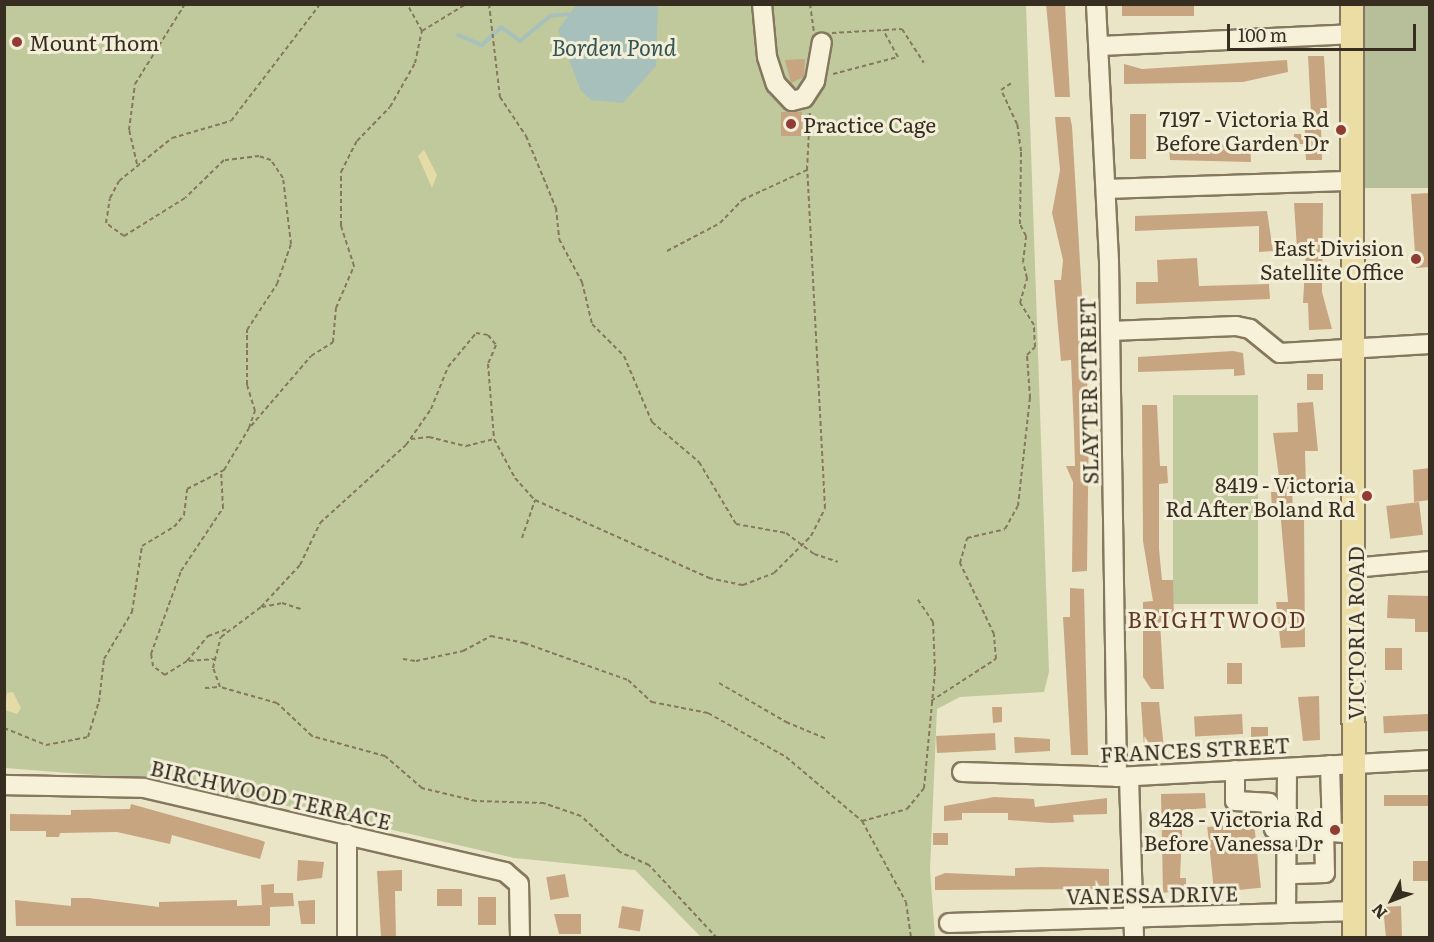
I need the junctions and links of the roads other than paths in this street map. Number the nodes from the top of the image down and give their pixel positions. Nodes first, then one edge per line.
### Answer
1 (762, 4) edge
2 (1096, 4) edge
3 (1352, 4) edge
4 (1352, 34) junction
5 (821, 39) road end
6 (1099, 46) junction
7 (1352, 181) junction
8 (1107, 189) junction
9 (1110, 331) junction
10 (1430, 344) edge
11 (1354, 347) junction
12 (1430, 561) edge
13 (1353, 568) junction
14 (1430, 760) edge
15 (1356, 764) junction
16 (1330, 765) junction
17 (1287, 768) junction
18 (1235, 770) junction
19 (962, 772) dead end
20 (1123, 777) junction
21 (4, 785) edge
22 (1288, 831) junction
23 (347, 834) junction
24 (1356, 845) junction
25 (1324, 858) junction
26 (1287, 874) junction
27 (1356, 911) junction
28 (1286, 913) junction
29 (1133, 915) junction
30 (949, 923) dead end
31 (347, 938) edge
32 (520, 938) edge
33 (1134, 938) edge
34 (1354, 938) edge

1 - 5 street
2 - 6 street, SLAYTER STREET
3 - 4 main road, VICTORIA ROAD
4 - 6 street
4 - 7 main road, VICTORIA ROAD
6 - 8 street, SLAYTER STREET
7 - 8 street
7 - 11 main road, VICTORIA ROAD
8 - 9 street, SLAYTER STREET
9 - 11 street
9 - 20 street, SLAYTER STREET
10 - 11 street
11 - 13 main road, VICTORIA ROAD
12 - 13 street
13 - 15 main road, VICTORIA ROAD
14 - 15 street, FRANCES STREET
15 - 16 street, FRANCES STREET
15 - 24 main road, VICTORIA ROAD
16 - 17 street, FRANCES STREET
16 - 24 street
17 - 18 street, FRANCES STREET
17 - 22 street
18 - 20 street, FRANCES STREET
18 - 22 street
19 - 20 street, FRANCES STREET
20 - 29 street, SLAYTER STREET
21 - 23 street, BIRCHWOOD TERRACE
22 - 25 street
22 - 26 street
23 - 31 street
23 - 32 street, BIRCHWOOD TERRACE
24 - 25 street
24 - 27 main road, VICTORIA ROAD
25 - 26 street
26 - 28 street
27 - 28 street, VANESSA DRIVE
27 - 34 main road, VICTORIA ROAD
28 - 29 street, VANESSA DRIVE
29 - 30 street, VANESSA DRIVE
29 - 33 street, SLAYTER STREET

